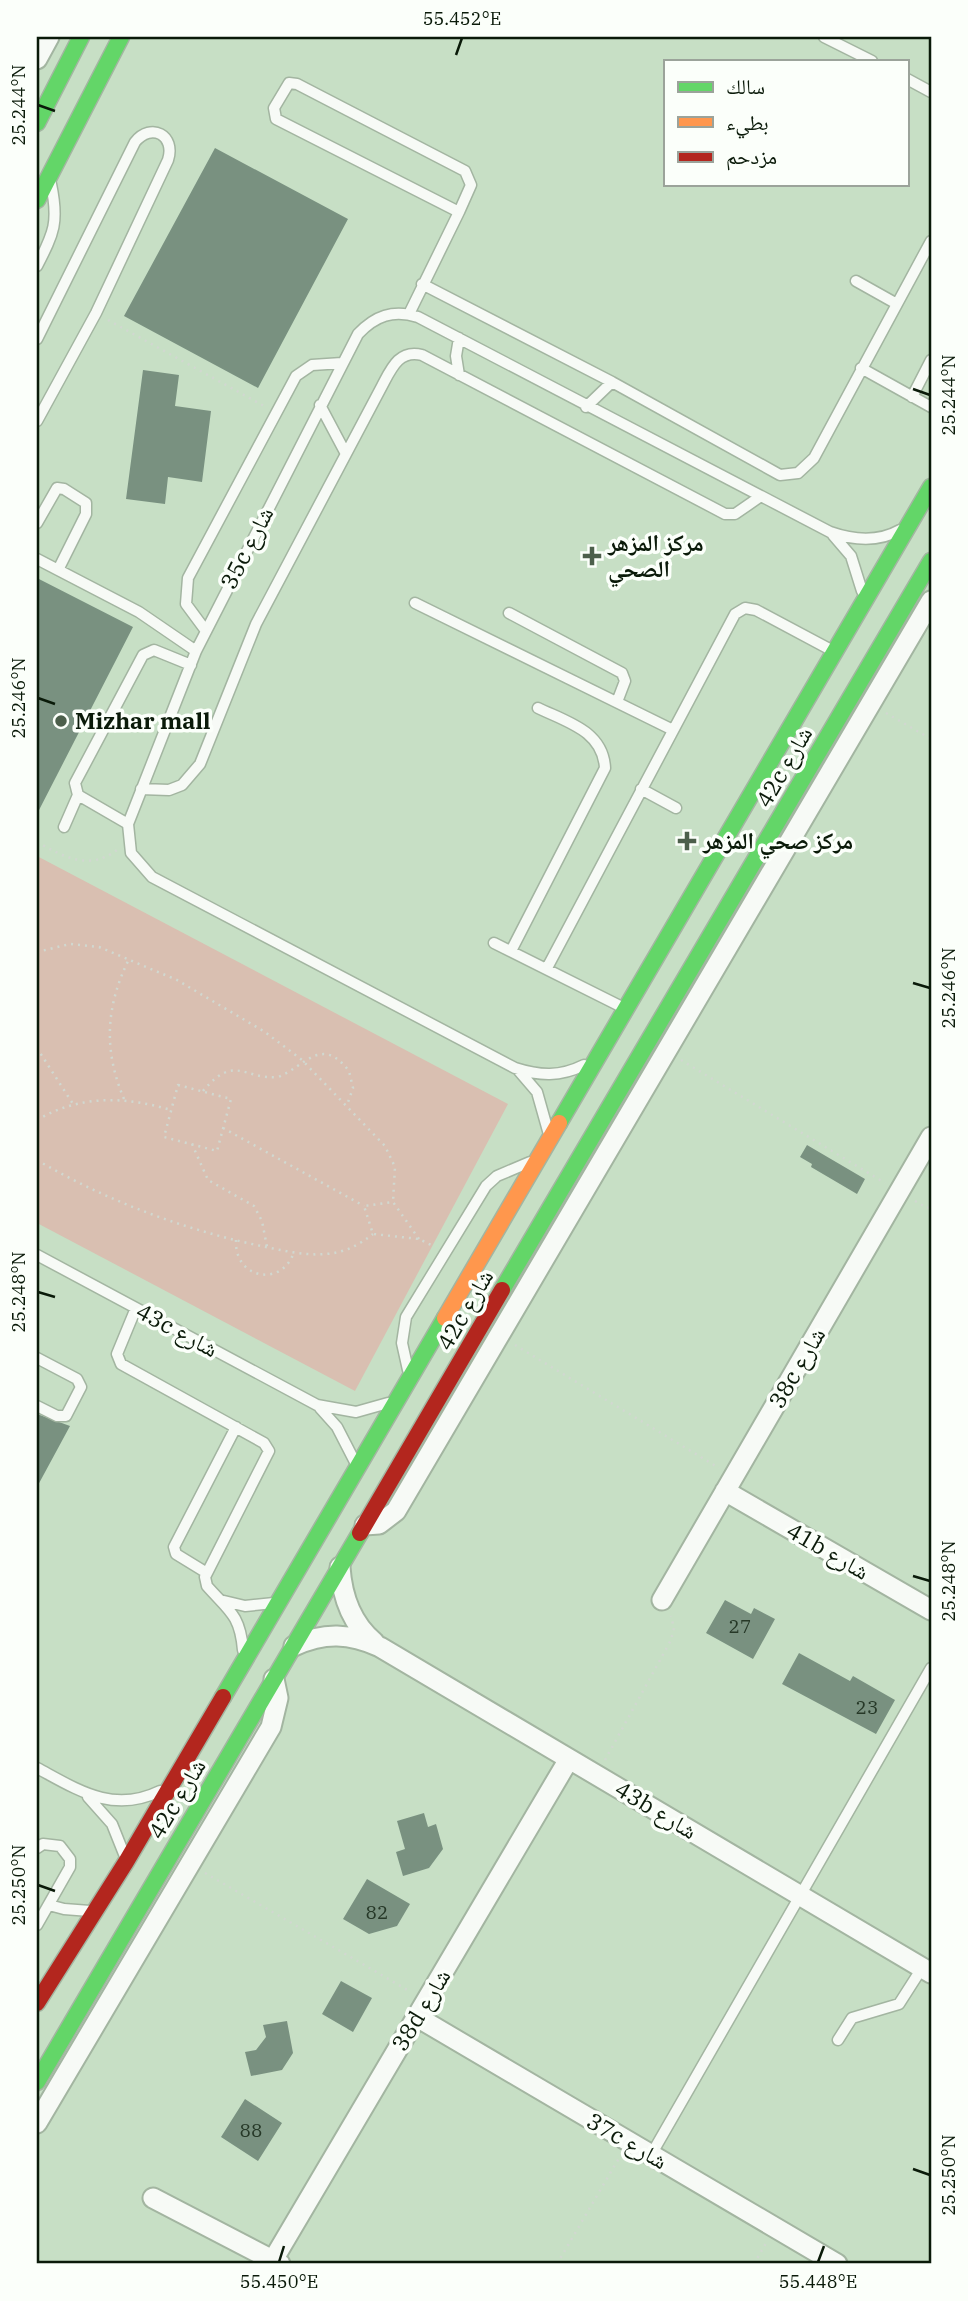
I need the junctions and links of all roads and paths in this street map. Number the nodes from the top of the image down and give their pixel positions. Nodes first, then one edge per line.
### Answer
1 (49, 37) edge
2 (81, 37) edge
3 (121, 37) edge
4 (824, 37) edge
5 (37, 60) edge
6 (870, 60) edge
7 (908, 80) edge
8 (931, 92) edge
9 (37, 123) edge
10 (49, 176) junction
11 (37, 200) edge
12 (458, 212) junction
13 (931, 241) edge
14 (37, 266) edge
15 (856, 281) dead end
16 (422, 284) junction
17 (897, 304) junction
18 (96, 313) junction
19 (409, 314) junction
20 (459, 338) junction
21 (37, 339) edge
22 (931, 360) edge
23 (342, 363) junction
24 (861, 369) junction
25 (459, 375) junction
26 (612, 382) junction
27 (912, 397) junction
28 (320, 405) junction
29 (586, 407) junction
30 (931, 407) edge
31 (276, 413) junction
32 (37, 421) edge
33 (346, 454) junction
34 (931, 487) edge
35 (761, 496) junction
36 (37, 523) edge
37 (909, 525) junction
38 (830, 532) junction
39 (37, 559) edge
40 (931, 561) edge
41 (58, 570) junction
42 (931, 601) edge
43 (415, 603) dead end
44 (863, 603) junction
45 (509, 613) dead end
46 (206, 631) junction
47 (196, 651) junction
48 (834, 652) junction
49 (191, 664) junction
50 (617, 702) junction
51 (870, 704) junction
52 (538, 708) dead end
53 (673, 730) junction
54 (931, 739) edge
55 (141, 789) junction
56 (641, 789) junction
57 (78, 795) junction
58 (676, 807) dead end
59 (128, 824) junction
60 (64, 827) dead end
61 (37, 842) edge
62 (128, 842) junction
63 (494, 943) dead end
64 (511, 951) junction
65 (37, 952) edge
66 (129, 959) junction
67 (547, 968) junction
68 (624, 1009) junction
69 (37, 1048) edge
70 (666, 1051) junction
71 (597, 1055) junction
72 (302, 1060) junction
73 (516, 1068) junction
74 (202, 1091) junction
75 (124, 1099) junction
76 (73, 1104) junction
77 (347, 1105) junction
78 (171, 1110) junction
79 (37, 1120) edge
80 (223, 1128) junction
81 (931, 1137) edge
82 (548, 1140) junction
83 (192, 1144) junction
84 (537, 1159) junction
85 (37, 1160) edge
86 (899, 1192) junction
87 (393, 1202) junction
88 (364, 1206) junction
89 (931, 1207) edge
90 (373, 1234) junction
91 (236, 1240) junction
92 (267, 1247) junction
93 (294, 1252) junction
94 (37, 1255) edge
95 (136, 1308) junction
96 (511, 1343) dead end
97 (37, 1358) edge
98 (410, 1377) junction
99 (396, 1401) junction
100 (317, 1405) junction
101 (37, 1406) edge
102 (236, 1427) junction
103 (356, 1468) junction
104 (725, 1491) junction
105 (365, 1525) junction
106 (340, 1567) junction
107 (207, 1573) junction
108 (663, 1600) joint
109 (224, 1601) junction
110 (278, 1602) junction
111 (931, 1610) edge
112 (294, 1646) junction
113 (380, 1647) junction
114 (244, 1660) junction
115 (931, 1668) edge
116 (274, 1679) junction
117 (569, 1759) junction
118 (37, 1768) edge
119 (597, 1775) junction
120 (172, 1783) junction
121 (85, 1794) junction
122 (37, 1848) edge
123 (126, 1862) junction
124 (189, 1863) junction
125 (802, 1896) junction
126 (49, 1905) junction
127 (94, 1911) junction
128 (37, 1925) edge
129 (927, 1970) edge
130 (37, 2003) edge
131 (421, 2009) junction
132 (838, 2040) dead end
133 (37, 2082) edge
134 (37, 2123) edge
135 (628, 2142) junction
136 (651, 2155) junction
137 (153, 2198) dead end
138 (776, 2228) junction
139 (276, 2262) edge
140 (557, 2264) edge
141 (754, 2264) edge
142 (837, 2264) edge

1 - 5 street
2 - 9 street
3 - 10 street
4 - 6 lane
7 - 8 lane
10 - 11 street
10 - 14 lane
12 - 12 lane
12 - 16 lane
13 - 17 lane
15 - 17 lane
16 - 19 lane
16 - 26 lane
17 - 24 lane
18 - 21 lane
18 - 31 path
18 - 32 lane
19 - 20 lane
19 - 23 lane, 35c شارع
20 - 25 lane
20 - 29 lane
22 - 27 lane
23 - 28 lane, 35c شارع
23 - 31 lane
24 - 26 lane
24 - 27 lane
25 - 33 lane
25 - 35 lane
26 - 29 lane
27 - 30 lane
28 - 33 lane
28 - 46 lane, 35c شارع
29 - 35 lane
31 - 46 lane
33 - 55 lane
34 - 37 street, 42c شارع
35 - 38 lane
36 - 41 lane
37 - 38 lane
37 - 44 street, 42c شارع
38 - 44 lane
39 - 41 lane
40 - 105 street, 42c شارع
41 - 47 lane
42 - 51 street
43 - 50 lane
44 - 48 street, 42c شارع
45 - 50 lane
46 - 47 lane, 35c شارع
47 - 49 lane, 35c شارع
48 - 53 lane
48 - 68 street, 42c شارع
49 - 55 lane, 35c شارع
49 - 57 lane
50 - 53 lane
51 - 54 path
51 - 70 street
52 - 64 lane
53 - 56 lane
55 - 59 lane, 35c شارع
56 - 58 lane
56 - 67 lane
57 - 59 lane
57 - 60 lane
59 - 62 lane, 35c شارع
61 - 62 path
62 - 73 lane
63 - 64 lane
64 - 67 lane
65 - 66 path
66 - 72 path
66 - 75 path
67 - 68 lane
68 - 71 street, 42c شارع
69 - 76 path
70 - 86 path
70 - 105 street
71 - 73 lane
71 - 82 street, 42c شارع
72 - 74 path
72 - 77 path
72 - 77 path
73 - 82 lane
74 - 78 path
74 - 80 path
75 - 76 path
75 - 78 path
76 - 79 path
77 - 87 path
78 - 83 path
80 - 83 path
80 - 88 path
81 - 86 street, 38c شارع
82 - 84 street, 42c شارع
83 - 92 path
84 - 98 street, 42c شارع
84 - 98 lane
85 - 91 path
86 - 89 path
86 - 104 street, 38c شارع
87 - 88 path
87 - 90 path
88 - 90 path
90 - 93 path
91 - 92 path
91 - 93 path
92 - 93 path
94 - 95 lane, 43c شارع
95 - 100 lane, 43c شارع
95 - 102 lane
96 - 104 path
97 - 101 lane
98 - 99 street, 42c شارع
99 - 100 lane, 43c شارع
99 - 103 street, 42c شارع
100 - 103 lane, 43c شارع
102 - 107 lane
102 - 107 lane
103 - 110 street, 42c شارع
104 - 108 street, 38c شارع
104 - 111 street, 41b شارع
105 - 106 street, 42c شارع
106 - 112 street, 42c شارع
106 - 113 street, 43b شارع
107 - 109 lane
108 - 119 path
109 - 110 lane
109 - 114 lane
110 - 114 street, 42c شارع
112 - 113 street, 43b شارع
112 - 116 street, 42c شارع
113 - 117 street, 43b شارع
114 - 120 street, 42c شارع
115 - 125 lane
116 - 124 street
116 - 133 street, 42c شارع
117 - 119 street, 43b شارع
117 - 131 street, 38d شارع
118 - 121 lane
119 - 125 street, 43b شارع
120 - 121 lane
120 - 123 street, 42c شارع
121 - 123 lane
122 - 126 lane
123 - 127 street, 42c شارع
124 - 131 path
124 - 134 street
125 - 129 street, 43b شارع
125 - 136 lane
126 - 127 lane
126 - 128 lane
127 - 130 street, 42c شارع
129 - 132 lane
131 - 135 street, 37c شارع
131 - 139 street, 38d شارع
135 - 136 street, 37c شارع
135 - 140 path
136 - 138 street, 37c شارع
137 - 139 street
138 - 141 path
138 - 142 street, 37c شارع

